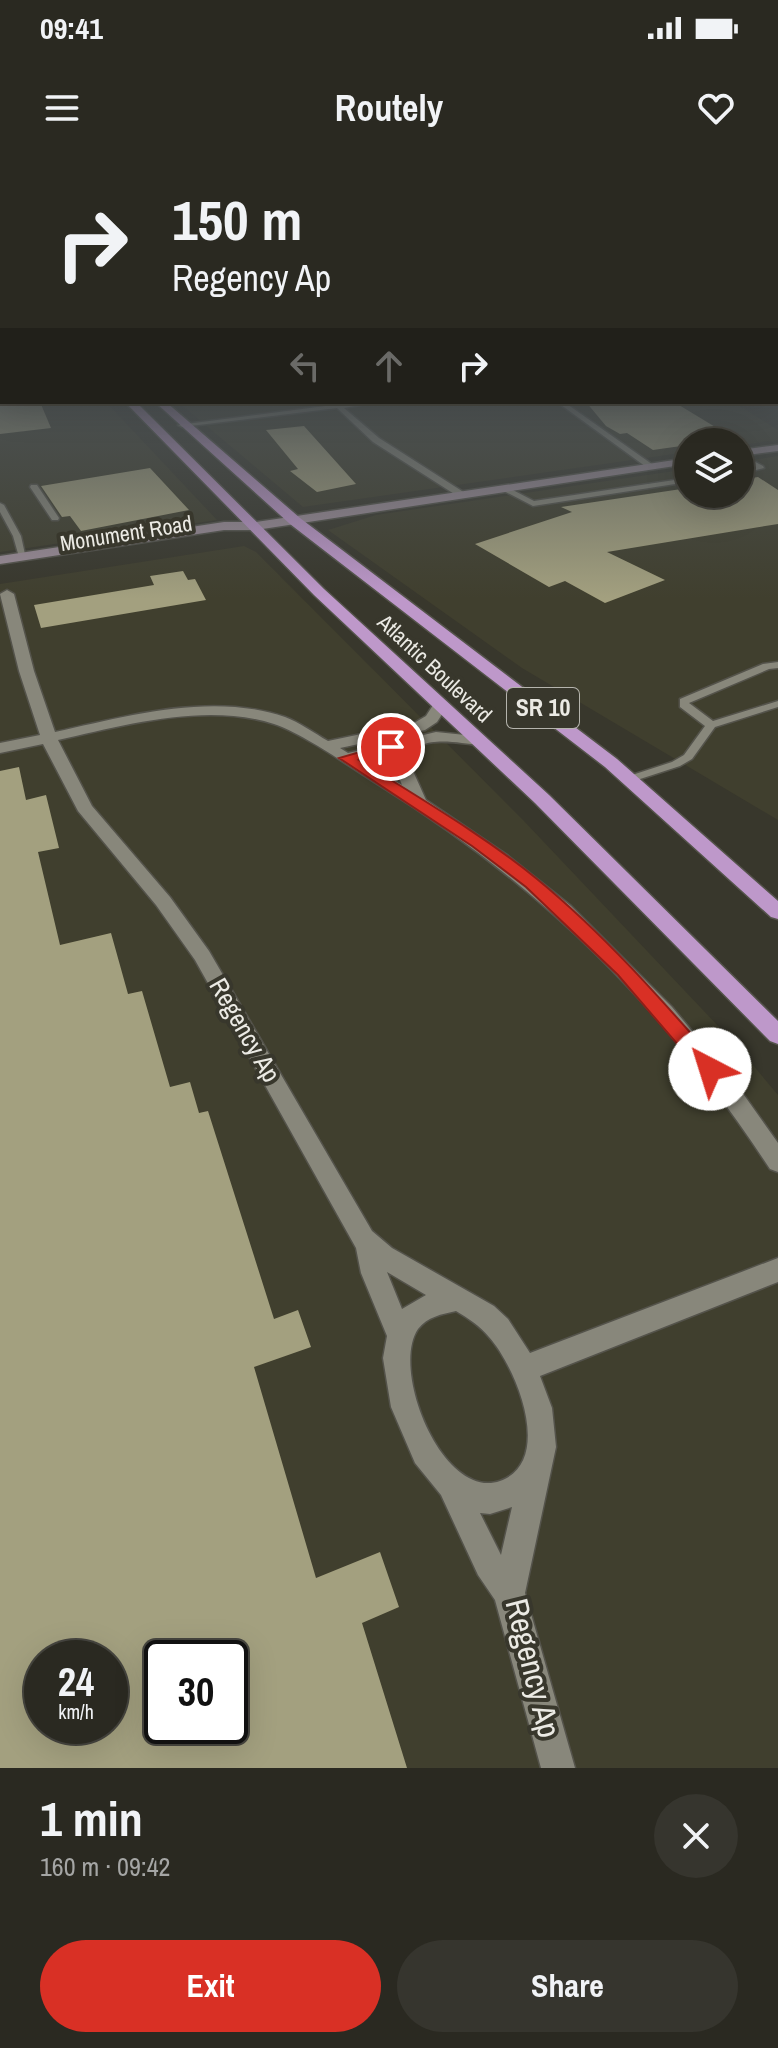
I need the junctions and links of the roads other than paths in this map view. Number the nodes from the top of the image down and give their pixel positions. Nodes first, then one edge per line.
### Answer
1 (178, 449) edge
2 (210, 449) edge
3 (390, 449) edge
4 (627, 449) edge
5 (674, 463) edge
6 (652, 467) junction
7 (674, 482) edge
8 (34, 487) dead end
9 (504, 489) junction
10 (462, 495) junction
11 (1, 507) edge
12 (55, 518) dead end
13 (295, 521) junction
14 (256, 526) junction
15 (23, 557) junction
16 (0, 560) edge
17 (0, 572) edge
18 (7, 594) dead end
19 (778, 665) edge
20 (778, 704) edge
21 (440, 705) junction
22 (711, 725) junction
23 (48, 739) junction
24 (479, 740) junction
25 (413, 742) junction
26 (326, 746) junction
27 (0, 748) edge
28 (346, 758) junction
29 (630, 779) junction
30 (418, 802) junction
31 (778, 912) edge
32 (778, 1035) edge
33 (778, 1162) edge
34 (368, 1245) junction
35 (778, 1270) edge
36 (459, 1298) junction
37 (400, 1335) junction
38 (524, 1369) junction
39 (534, 1474) junction
40 (452, 1486) junction
41 (509, 1593) junction
42 (558, 1768) edge

1 - 14 highway, Atlantic Boulevard / SR 10
2 - 13 highway, Atlantic Boulevard / SR 10
3 - 10 lane
4 - 6 lane
5 - 6 main road, Monument Road
6 - 9 main road, Monument Road
7 - 9 lane
8 - 12 lane
9 - 10 main road, Monument Road
10 - 13 main road, Monument Road
11 - 15 lane
13 - 14 main road, Monument Road
13 - 29 highway, Atlantic Boulevard / SR 10
14 - 15 main road, Monument Road
14 - 17 main road, Monument Road
14 - 21 highway, Atlantic Boulevard / SR 10
15 - 16 main road, Monument Road
18 - 23 street, Regency Ap
19 - 22 lane
20 - 22 lane
21 - 24 highway, Atlantic Boulevard / SR 10
21 - 26 street
22 - 29 lane
23 - 26 street
23 - 27 street
23 - 34 street, Regency Ap
24 - 25 street
24 - 32 highway, Atlantic Boulevard / SR 10
25 - 28 street
25 - 30 street
26 - 28 street
28 - 30 street
29 - 31 highway, Atlantic Boulevard / SR 10
30 - 33 street
34 - 36 street, Regency Ap
34 - 37 street
35 - 38 street
36 - 37 street
36 - 38 street, Regency Ap
37 - 40 street
38 - 39 street, Regency Ap
39 - 40 street
39 - 41 street, Regency Ap
40 - 41 street
41 - 42 street, Regency Ap

